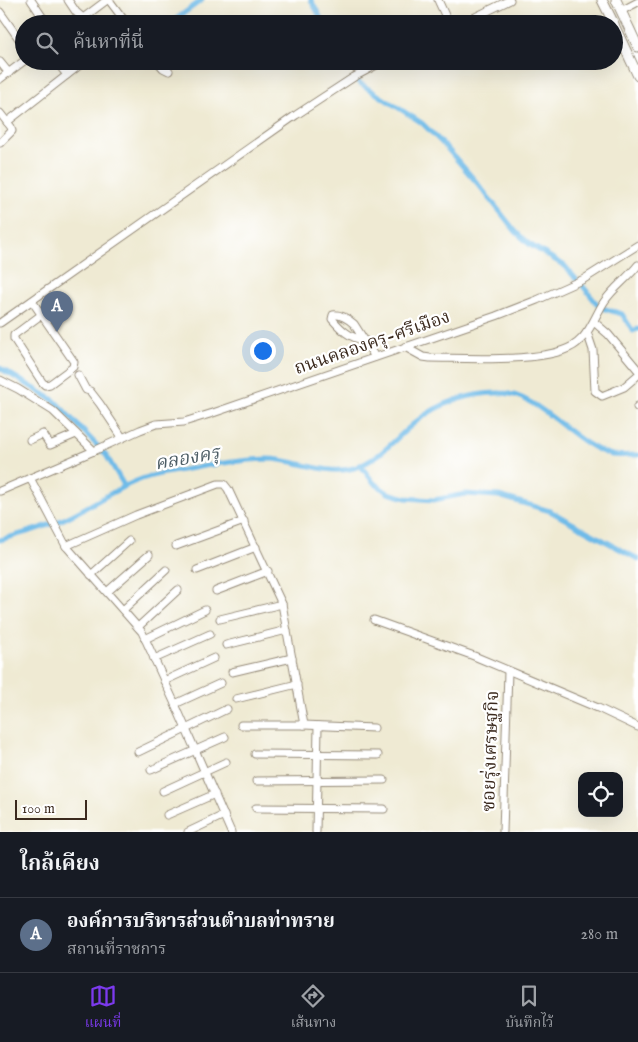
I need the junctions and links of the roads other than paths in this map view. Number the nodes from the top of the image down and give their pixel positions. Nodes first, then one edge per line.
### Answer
1 (31, 0) edge
2 (68, 0) edge
3 (108, 0) edge
4 (438, 0) edge
5 (510, 0) edge
6 (602, 0) edge
7 (616, 0) edge
8 (638, 2) edge
9 (621, 11) junction
10 (0, 12) edge
11 (41, 15) edge
12 (80, 15) edge
13 (87, 15) edge
14 (120, 15) edge
15 (445, 15) edge
16 (479, 15) edge
17 (610, 15) edge
18 (623, 15) edge
19 (623, 15) edge
20 (15, 33) edge
21 (623, 44) edge
22 (638, 47) edge
23 (0, 62) edge
24 (15, 68) edge
25 (63, 70) edge
26 (73, 70) edge
27 (367, 70) edge
28 (8, 73) junction
29 (67, 75) junction
30 (638, 76) edge
31 (0, 80) edge
32 (0, 113) edge
33 (7, 122) junction
34 (0, 144) edge
35 (638, 245) edge
36 (638, 265) edge
37 (32, 301) junction
38 (41, 315) junction
39 (594, 322) junction
40 (0, 323) edge
41 (587, 332) junction
42 (363, 339) dead end
43 (405, 347) junction
44 (375, 357) junction
45 (638, 370) edge
46 (78, 375) dead end
47 (638, 375) edge
48 (0, 380) edge
49 (76, 434) junction
50 (122, 437) junction
51 (30, 440) dead end
52 (95, 451) junction
53 (30, 478) junction
54 (0, 491) edge
55 (244, 521) junction
56 (128, 542) dead end
57 (66, 546) junction
58 (176, 546) dead end
59 (256, 547) junction
60 (149, 555) dead end
61 (166, 570) dead end
62 (197, 570) dead end
63 (268, 571) junction
64 (92, 575) junction
65 (178, 590) dead end
66 (216, 591) dead end
67 (107, 592) junction
68 (282, 604) junction
69 (123, 610) junction
70 (204, 610) dead end
71 (220, 619) dead end
72 (374, 620) dead end
73 (138, 627) junction
74 (287, 630) junction
75 (210, 634) dead end
76 (145, 639) junction
77 (226, 645) dead end
78 (214, 658) dead end
79 (292, 658) junction
80 (154, 660) junction
81 (232, 672) dead end
82 (508, 672) junction
83 (164, 681) junction
84 (221, 683) dead end
85 (297, 684) junction
86 (236, 699) dead end
87 (175, 704) junction
88 (227, 709) dead end
89 (241, 725) dead end
90 (304, 725) junction
91 (318, 726) junction
92 (638, 727) edge
93 (374, 728) dead end
94 (185, 729) junction
95 (225, 736) dead end
96 (195, 750) junction
97 (138, 752) dead end
98 (255, 754) dead end
99 (317, 754) junction
100 (378, 755) dead end
101 (226, 762) dead end
102 (151, 770) dead end
103 (205, 772) junction
104 (384, 780) dead end
105 (256, 781) dead end
106 (317, 781) junction
107 (163, 791) dead end
108 (214, 794) junction
109 (256, 808) dead end
110 (317, 808) junction
111 (384, 809) dead end
112 (167, 815) dead end
113 (224, 815) junction
114 (188, 832) edge
115 (231, 832) edge
116 (316, 832) edge
117 (503, 832) edge

1 - 11 street
2 - 12 street
3 - 13 street
3 - 14 street
4 - 15 street
5 - 16 street
6 - 17 main road
7 - 9 main road
8 - 9 street
9 - 18 main road
10 - 20 street
19 - 22 main road
21 - 30 main road
23 - 28 street
24 - 28 street
25 - 29 street
26 - 29 street
27 - 37 street
28 - 31 street
29 - 33 street
32 - 33 street
33 - 34 street
35 - 43 street, ถนนคลองครุ-ศรีเมือง
36 - 39 street
37 - 38 street
37 - 40 street
38 - 38 street
39 - 41 street
39 - 45 street
41 - 43 street
41 - 47 street
42 - 44 street
43 - 44 street, ถนนคลองครุ-ศรีเมือง
44 - 50 street, ถนนคลองครุ-ศรีเมือง
46 - 50 street
48 - 49 street
49 - 51 street
49 - 52 street
50 - 52 street, ถนนคลองครุ-ศรีเมือง
52 - 53 street, ถนนคลองครุ-ศรีเมือง
53 - 54 street, ถนนคลองครุ-ศรีเมือง
53 - 57 street
55 - 57 street
55 - 58 street
55 - 59 street
56 - 64 street
57 - 64 street
59 - 62 street
59 - 63 street
60 - 67 street
61 - 69 street
63 - 66 street
63 - 68 street
64 - 67 street
65 - 73 street
67 - 69 street
68 - 71 street
68 - 74 street
69 - 73 street
70 - 76 street
72 - 82 street, ซอยรุ่งเศรษฐกิจ
73 - 76 street
74 - 77 street
74 - 79 street
75 - 80 street
76 - 80 street
78 - 83 street
79 - 81 street
79 - 85 street
80 - 83 street
82 - 92 street, ซอยรุ่งเศรษฐกิจ
82 - 117 street, ซอยรุ่งเศรษฐกิจ
83 - 87 street
84 - 87 street
85 - 86 street
85 - 90 street
87 - 94 street
88 - 94 street
89 - 90 street
90 - 91 street
91 - 93 street
91 - 99 street
94 - 96 street
94 - 97 street
95 - 96 street
96 - 102 street
96 - 103 street
98 - 99 street
99 - 100 street
99 - 106 street
101 - 103 street
103 - 107 street
103 - 108 street
104 - 106 street
105 - 106 street
106 - 110 street
108 - 112 street
108 - 113 street
109 - 110 street
110 - 111 street
110 - 116 street
113 - 114 street
113 - 115 street

